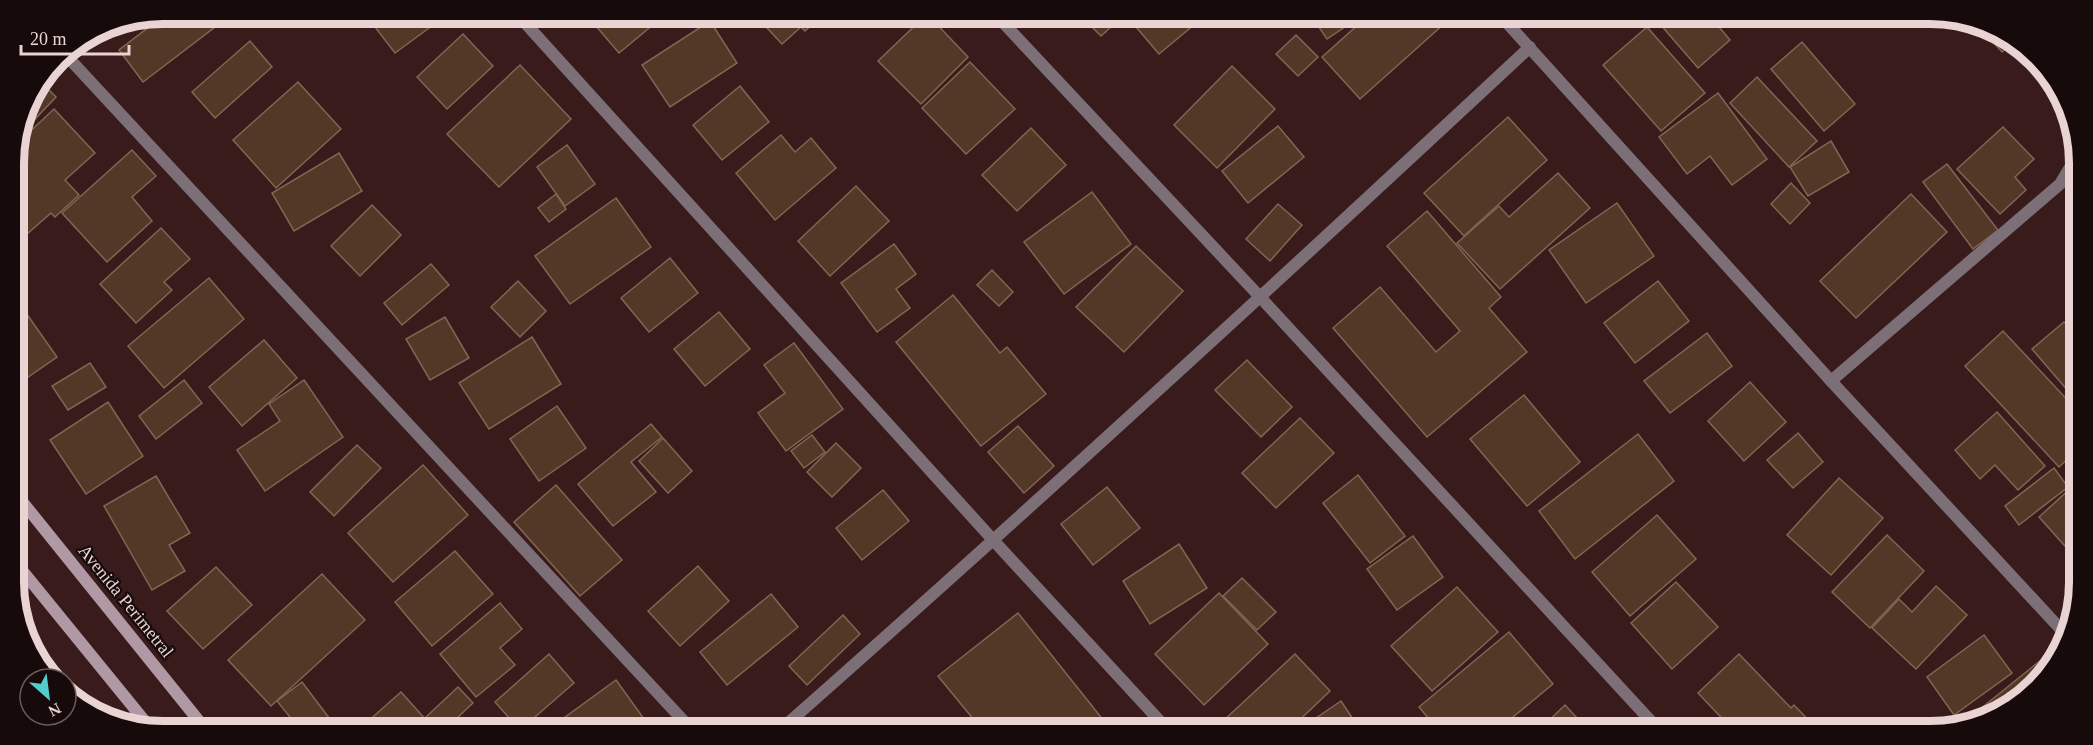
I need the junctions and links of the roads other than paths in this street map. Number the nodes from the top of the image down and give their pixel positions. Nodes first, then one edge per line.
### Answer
1 (526, 24) edge
2 (1004, 24) edge
3 (1508, 24) edge
4 (1530, 47) junction
5 (70, 60) edge
6 (2069, 169) edge
7 (1261, 298) junction
8 (1831, 381) junction
9 (24, 504) edge
10 (994, 541) junction
11 (24, 572) edge
12 (2061, 629) edge
13 (144, 720) edge
14 (198, 721) edge
15 (684, 721) edge
16 (790, 721) edge
17 (1160, 721) edge
18 (1651, 721) edge

1 - 10 street
2 - 7 street
3 - 4 street
4 - 7 street
4 - 8 street
5 - 15 street
6 - 8 street
7 - 10 street
7 - 18 street
8 - 12 street
9 - 14 main road, Avenida Perimetral
10 - 16 street
10 - 17 street
11 - 13 main road

